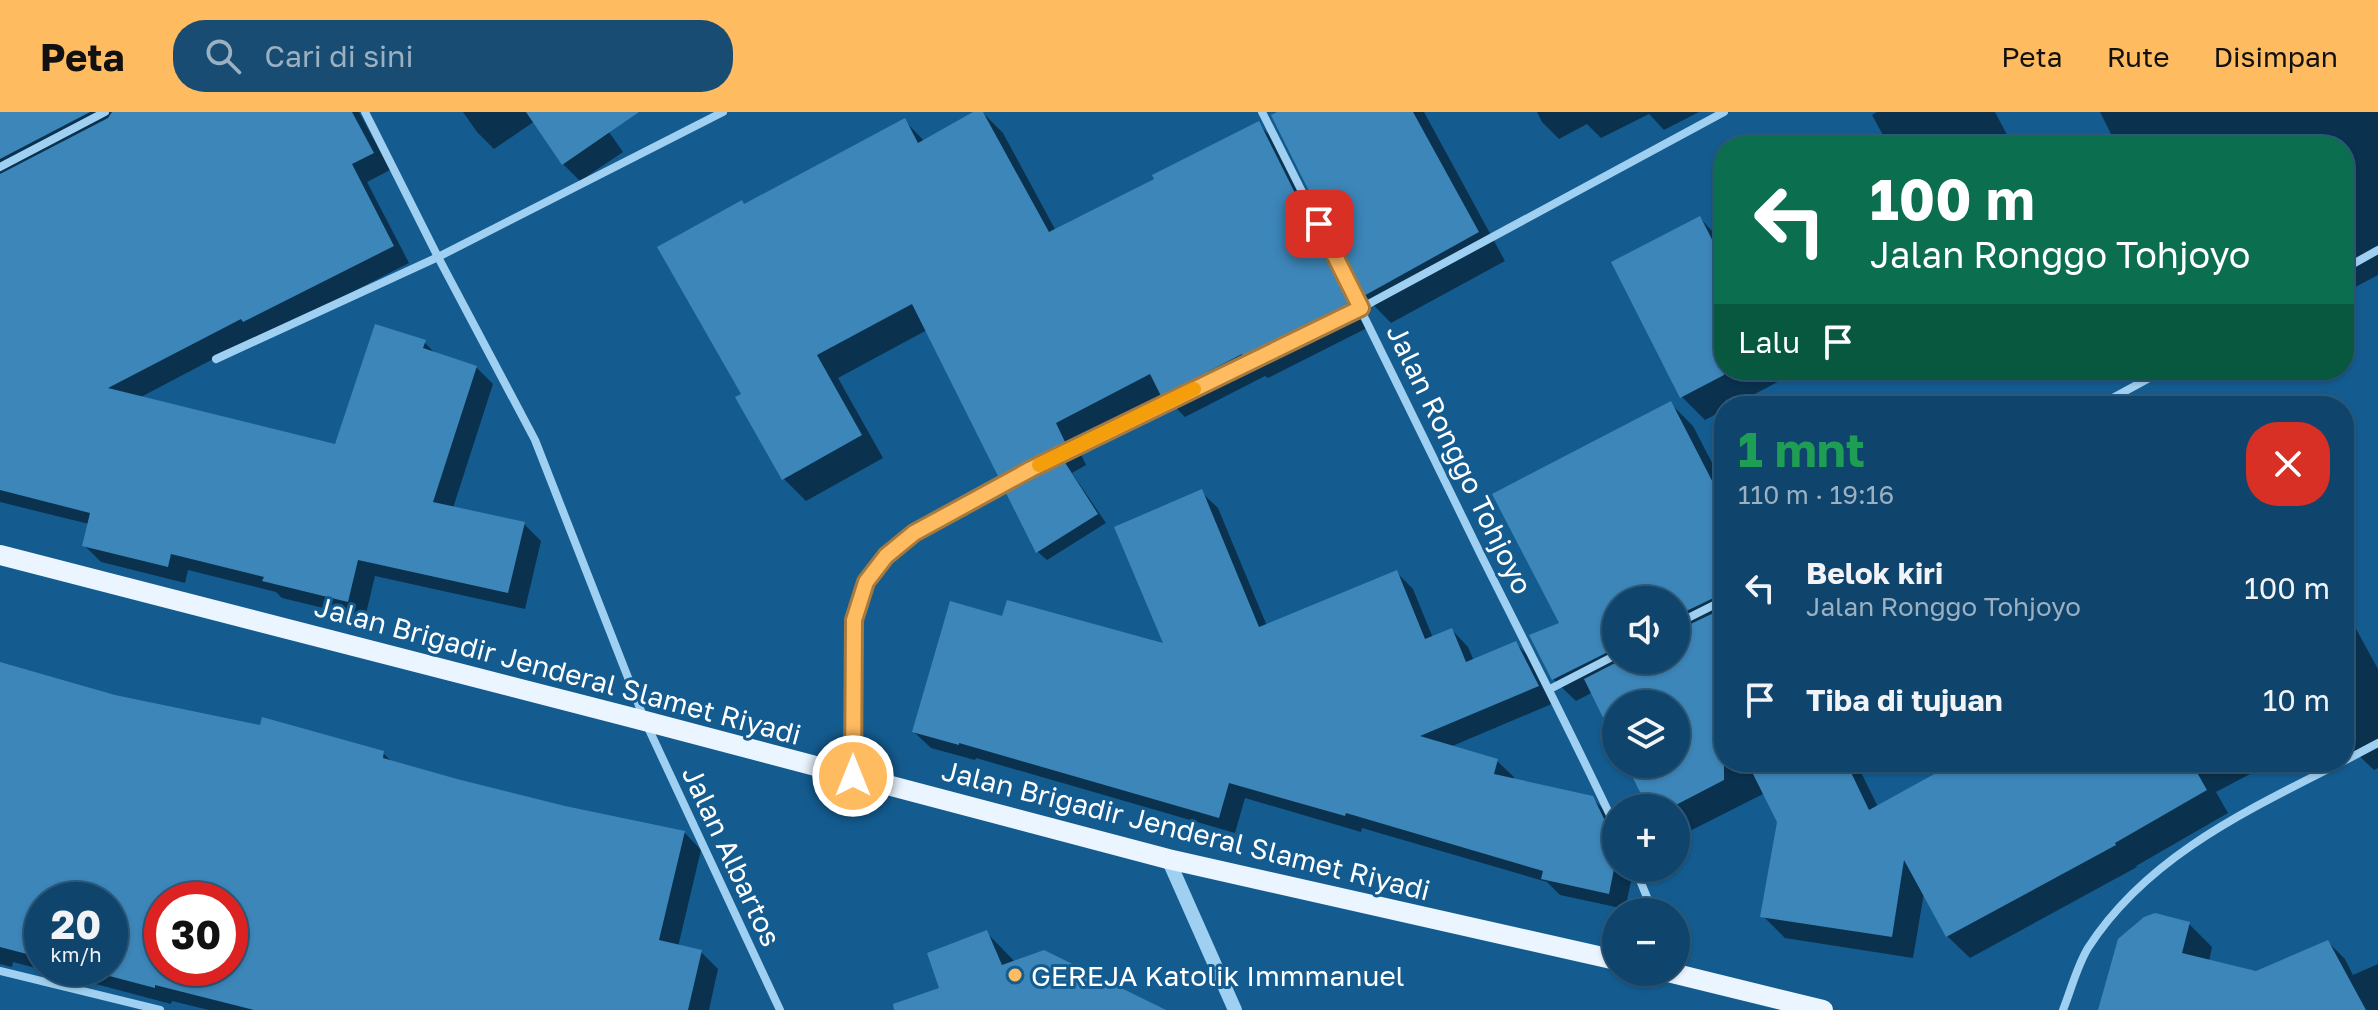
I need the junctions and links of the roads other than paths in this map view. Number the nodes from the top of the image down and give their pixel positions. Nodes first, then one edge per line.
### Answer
1 (105, 112) edge
2 (365, 112) edge
3 (723, 112) edge
4 (1262, 112) edge
5 (1724, 112) edge
6 (0, 167) edge
7 (2378, 250) edge
8 (438, 257) junction
9 (2354, 263) edge
10 (1361, 308) junction
11 (216, 359) dead end
12 (2146, 380) edge
13 (2116, 396) edge
14 (0, 555) edge
15 (1714, 605) edge
16 (1690, 617) edge
17 (1602, 662) edge
18 (1550, 689) junction
19 (645, 721) junction
20 (2378, 743) edge
21 (2354, 755) edge
22 (2322, 772) edge
23 (853, 776) junction
24 (1602, 799) edge
25 (1168, 859) junction
26 (1602, 957) edge
27 (0, 971) edge
28 (1690, 978) edge
29 (1774, 1003) edge
30 (160, 1010) edge
31 (780, 1010) edge
32 (1235, 1010) edge
33 (1823, 1010) edge
34 (2063, 1010) edge

1 - 6 street
2 - 8 street, Jalan Albartos
3 - 8 street
4 - 10 street, Jalan Ronggo Tohjoyo
5 - 10 street
7 - 9 street
8 - 11 street
8 - 19 street, Jalan Albartos
10 - 18 street, Jalan Ronggo Tohjoyo
10 - 23 street
12 - 13 street
14 - 19 main road, Jalan Brigadir Jenderal Slamet Riyadi
15 - 16 street
17 - 18 street
18 - 24 street, Jalan Ronggo Tohjoyo
19 - 23 main road, Jalan Brigadir Jenderal Slamet Riyadi
19 - 31 street, Jalan Albartos
20 - 21 street
22 - 34 street
23 - 25 main road, Jalan Brigadir Jenderal Slamet Riyadi
25 - 26 main road, Jalan Brigadir Jenderal Slamet Riyadi
25 - 32 street
27 - 30 street
28 - 29 main road
29 - 33 main road

